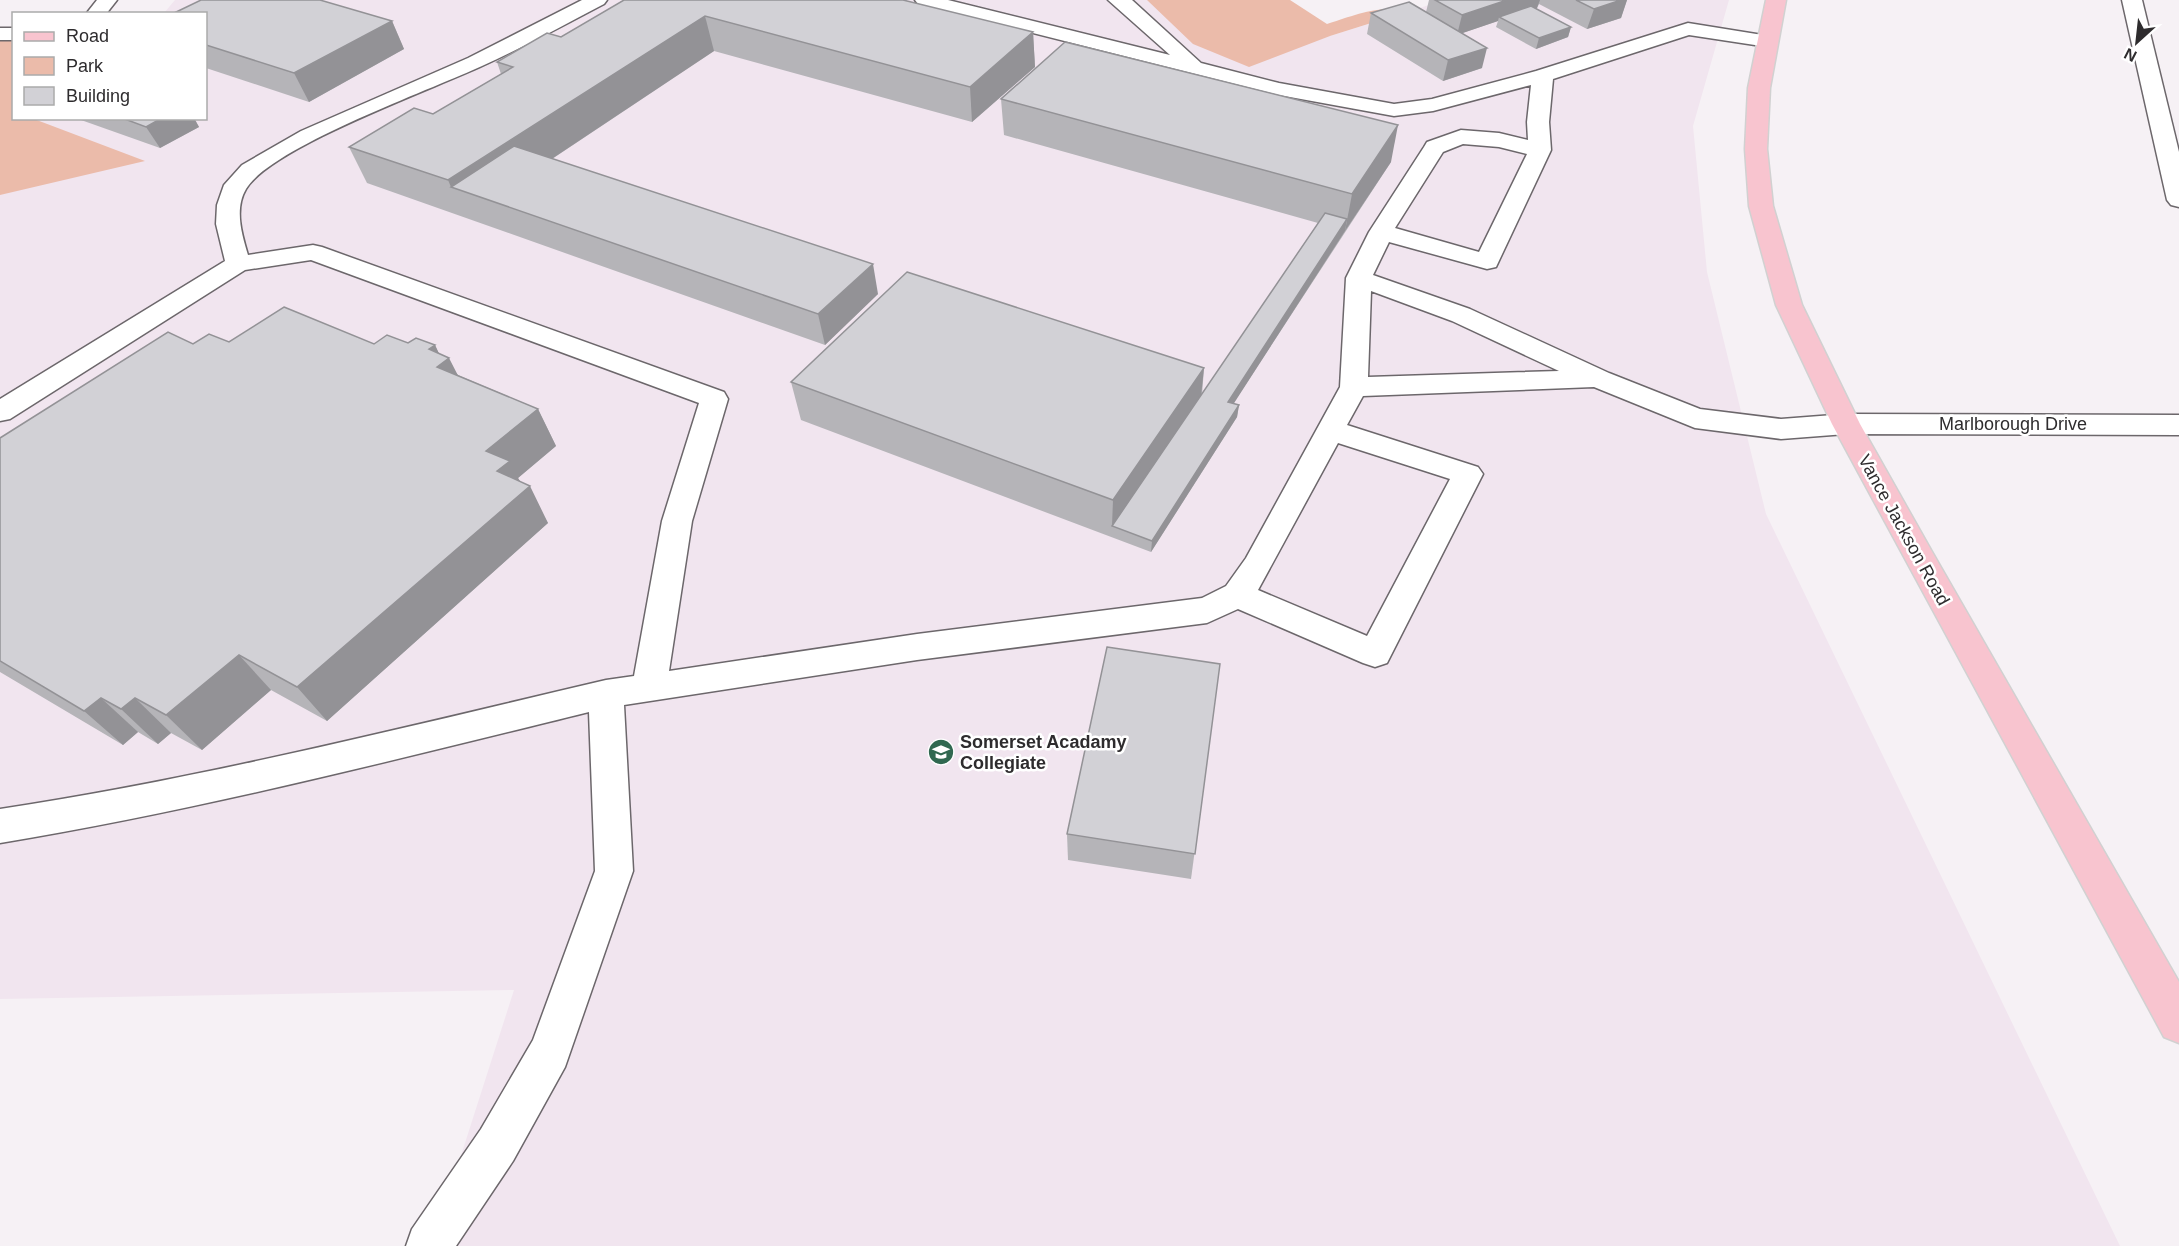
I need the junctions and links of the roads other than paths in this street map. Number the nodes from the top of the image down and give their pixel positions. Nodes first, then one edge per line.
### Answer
1 (107, 0) edge
2 (597, 0) edge
3 (925, 0) edge
4 (1118, 0) edge
5 (1776, 0) edge
6 (2132, 0) edge
7 (97, 12) edge
8 (1768, 41) junction
9 (1195, 68) junction
10 (1543, 75) junction
11 (1540, 150) junction
12 (2179, 200) edge
13 (1381, 232) junction
14 (238, 264) junction
15 (1359, 279) junction
16 (1599, 379) junction
17 (1354, 387) junction
18 (0, 412) edge
19 (1846, 424) junction
20 (2179, 425) edge
21 (1330, 430) junction
22 (1237, 595) junction
23 (649, 688) junction
24 (606, 694) junction
25 (0, 826) edge
26 (2179, 1022) edge
27 (429, 1246) edge

1 - 7 street
2 - 14 street
3 - 9 street
4 - 9 street
5 - 8 main road, Vance Jackson Road
6 - 12 street
8 - 10 street
8 - 19 main road, Vance Jackson Road
9 - 10 street
10 - 11 street
11 - 13 street
11 - 13 street
13 - 15 street
14 - 18 street
14 - 23 street
15 - 16 street, Marlborough Drive
15 - 17 street
16 - 17 street
16 - 19 street, Marlborough Drive
17 - 21 street
19 - 20 street, Marlborough Drive
19 - 26 main road, Vance Jackson Road
21 - 22 street
21 - 22 street
22 - 23 street
23 - 24 street
24 - 25 street
24 - 27 street

